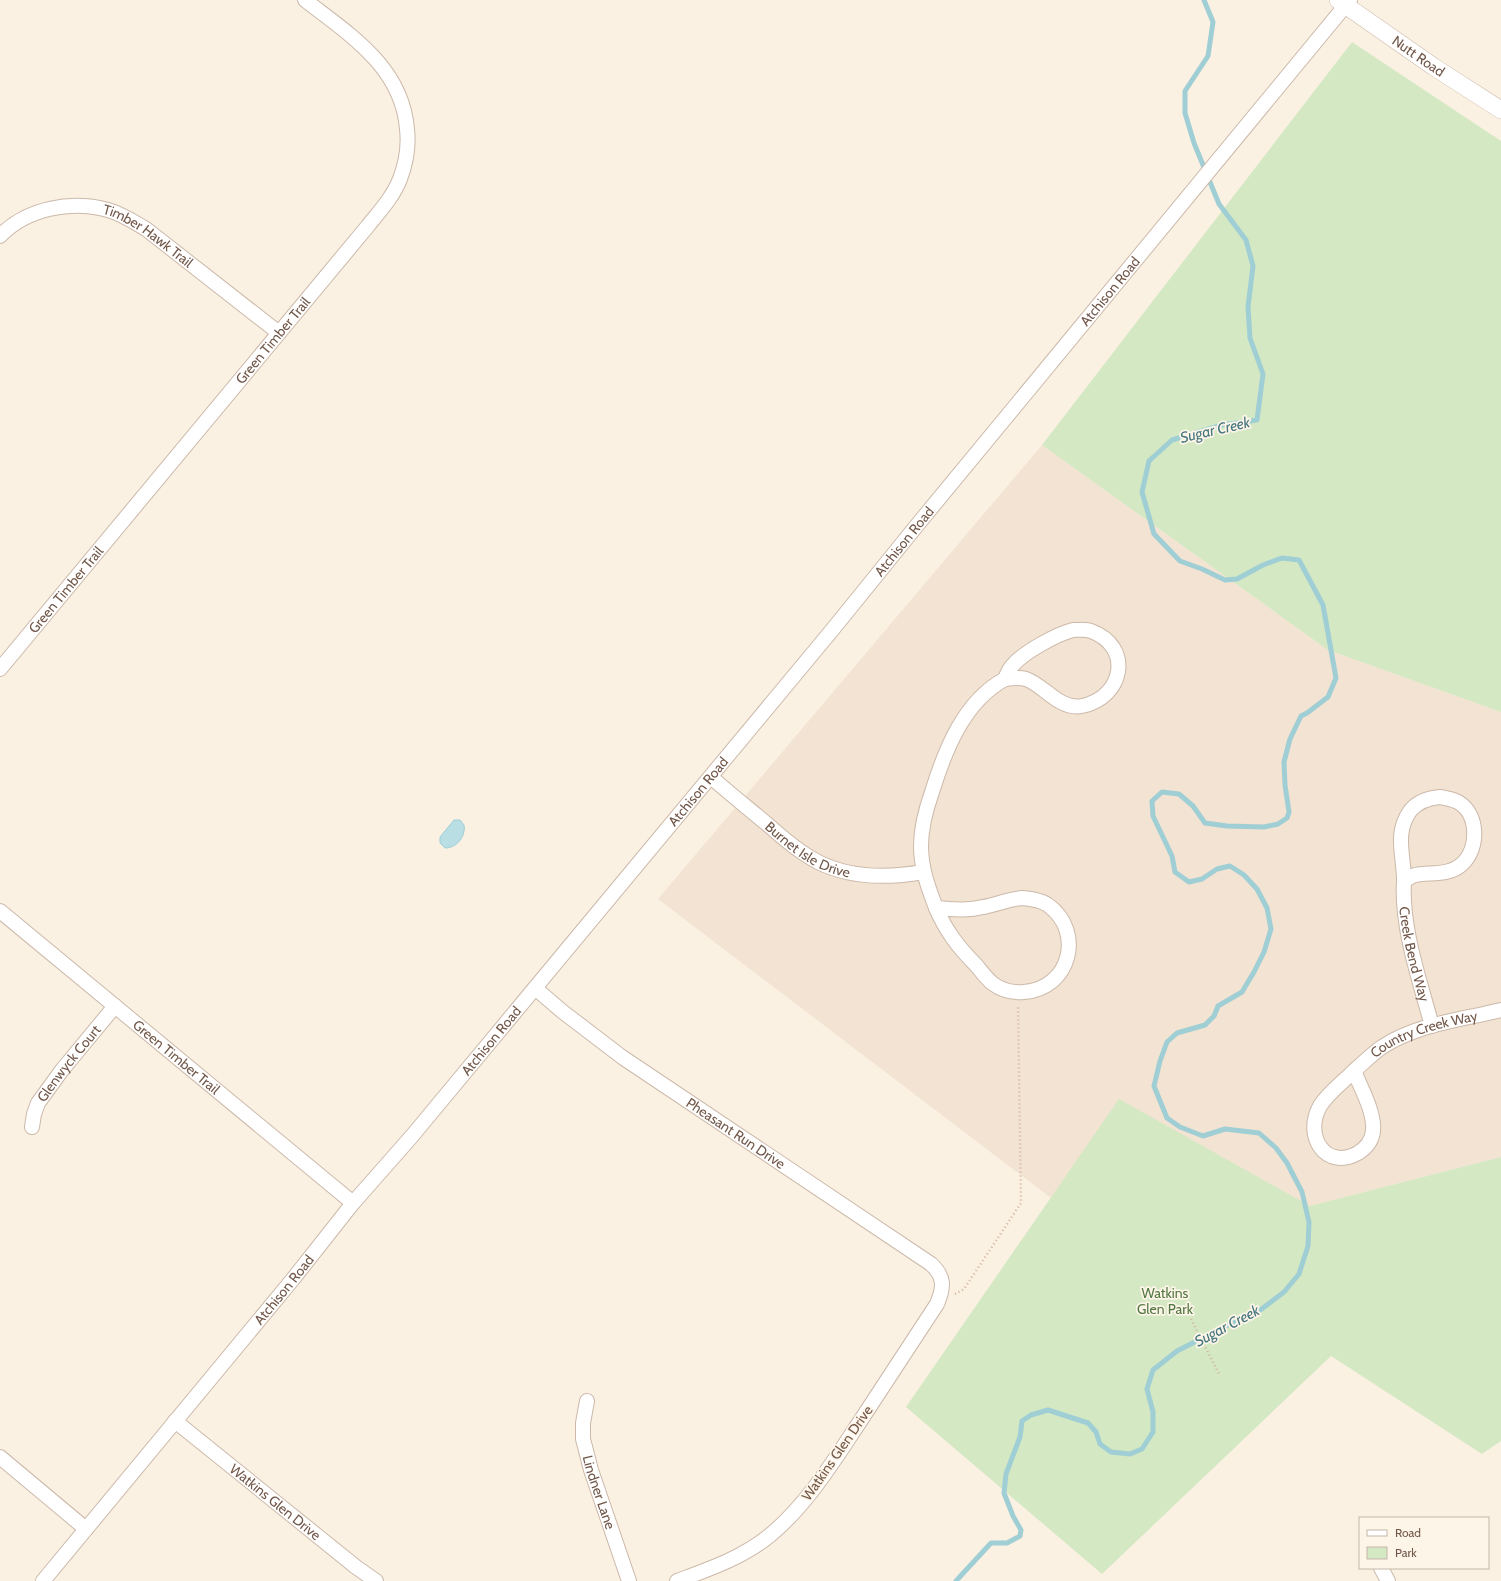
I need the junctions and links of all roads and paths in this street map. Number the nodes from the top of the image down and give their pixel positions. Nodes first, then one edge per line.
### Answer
1 (305, 0) edge
2 (1344, 2) edge
3 (1501, 110) edge
4 (0, 236) edge
5 (278, 333) junction
6 (0, 669) edge
7 (1005, 679) junction
8 (711, 777) junction
9 (923, 872) junction
10 (1404, 881) junction
11 (936, 908) junction
12 (0, 911) edge
13 (535, 988) junction
14 (1018, 993) junction
15 (116, 1006) junction
16 (1501, 1010) edge
17 (1432, 1026) junction
18 (1354, 1071) junction
19 (32, 1127) dead end
20 (354, 1203) junction
21 (940, 1274) joint
22 (937, 1304) junction
23 (1191, 1319) dead end
24 (1219, 1374) dead end
25 (587, 1401) dead end
26 (175, 1421) junction
27 (0, 1457) edge
28 (86, 1529) junction
29 (1382, 1569) edge
30 (43, 1581) edge
31 (376, 1581) edge
32 (629, 1581) edge
33 (677, 1581) edge
34 (1388, 1581) edge

1 - 5 street, Green Timber Trail
2 - 3 street, Nutt Road
2 - 8 street, Atchison Road
4 - 5 street, Timber Hawk Trail
5 - 6 street, Green Timber Trail
7 - 7 street
7 - 9 street
8 - 9 street, Burnet Isle Drive
8 - 13 street, Atchison Road
9 - 11 street
10 - 10 street
10 - 17 street, Creek Bend Way
11 - 14 street
11 - 14 street
12 - 15 street, Green Timber Trail
13 - 20 street, Atchison Road
13 - 21 street, Pheasant Run Drive
14 - 22 path
15 - 19 street, Glenwyck Court
15 - 20 street, Green Timber Trail
16 - 17 street, Country Creek Way
17 - 18 street, Country Creek Way
18 - 18 street, Country Creek Way
20 - 26 street, Atchison Road
21 - 22 street, Watkins Glen Drive
22 - 33 street, Watkins Glen Drive
23 - 24 path
25 - 32 street, Lindner Lane
26 - 28 street, Atchison Road
26 - 31 street, Watkins Glen Drive
27 - 28 street
28 - 30 street, Atchison Road
29 - 34 street

